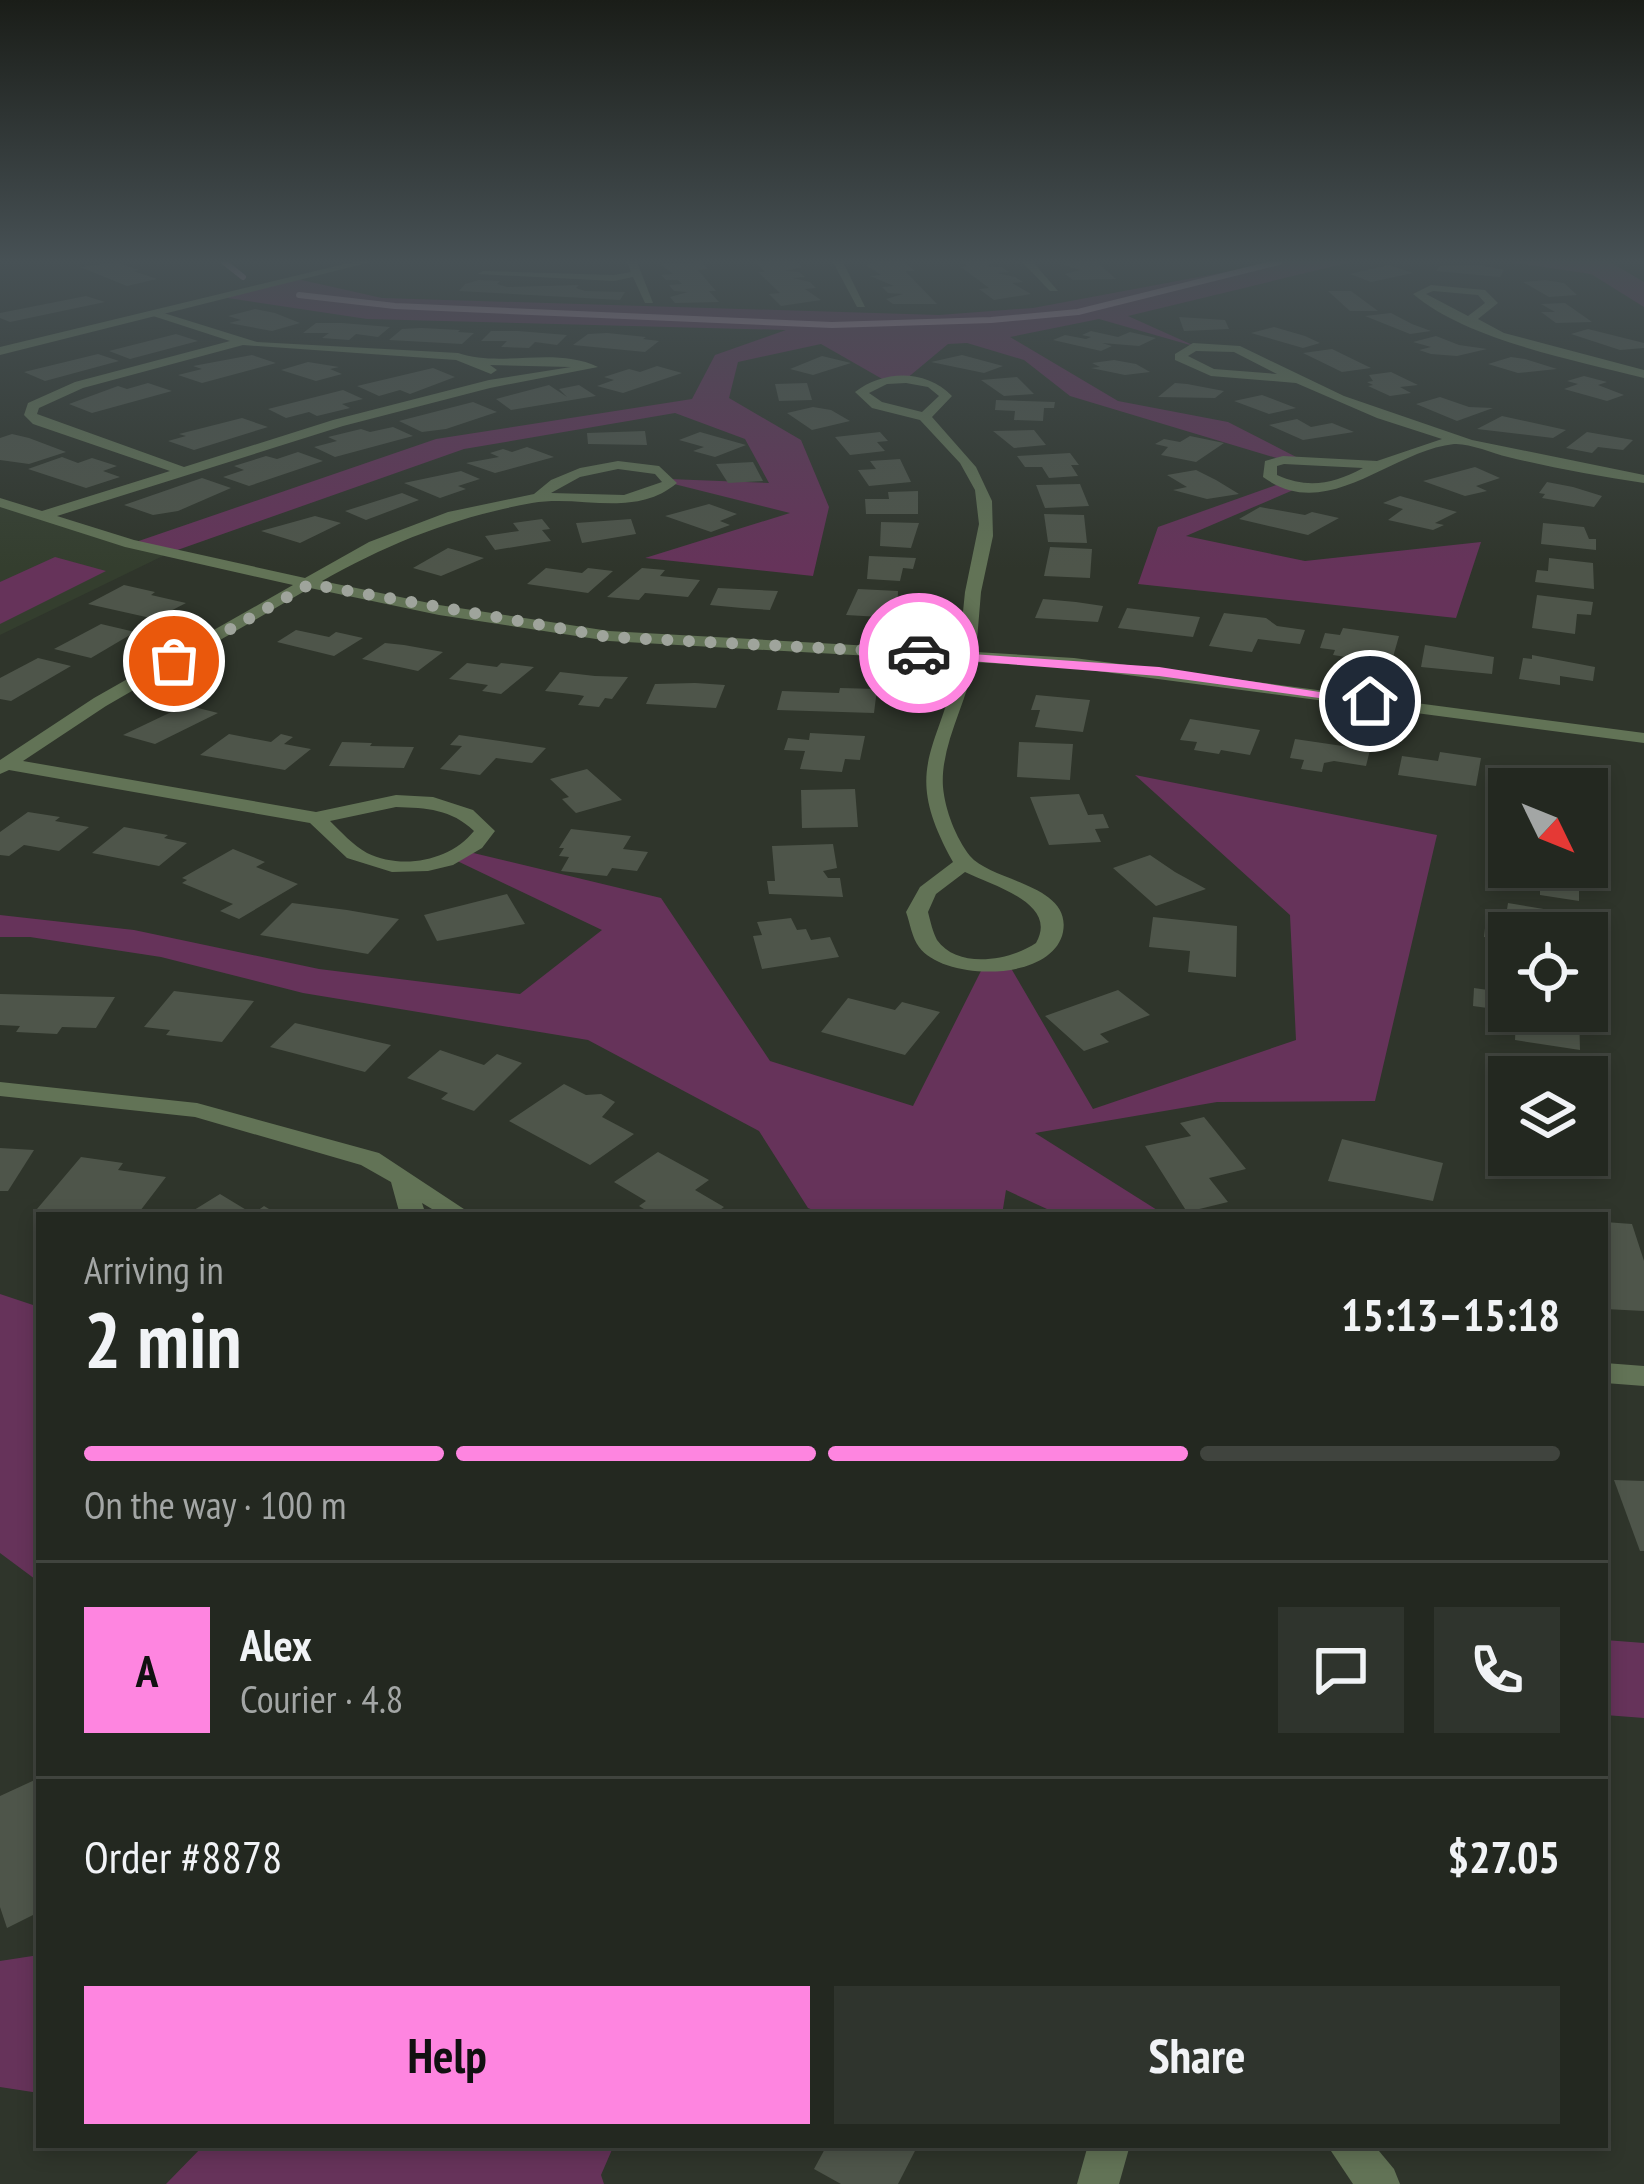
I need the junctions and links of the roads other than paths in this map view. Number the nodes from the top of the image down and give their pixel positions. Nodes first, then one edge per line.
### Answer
1 (159, 364) edge
2 (482, 364) edge
3 (574, 364) edge
4 (1193, 364) edge
5 (1263, 364) edge
6 (1608, 364) edge
7 (1644, 374) edge
8 (1298, 380) junction
9 (489, 383) junction
10 (925, 417) junction
11 (1451, 441) junction
12 (1378, 464) junction
13 (180, 470) junction
14 (1644, 479) edge
15 (539, 497) junction
16 (0, 502) edge
17 (40, 516) junction
18 (310, 584) junction
19 (968, 655) junction
20 (1644, 738) edge
21 (3, 766) edge
22 (316, 818) junction
23 (964, 863) junction
24 (0, 1089) edge
25 (401, 1178) junction
26 (412, 1212) edge
27 (455, 1212) edge
28 (1608, 1373) edge
29 (1644, 1376) edge
30 (1108, 2148) edge
31 (1350, 2148) edge
32 (1098, 2184) edge
33 (1379, 2184) edge

1 - 13 street
2 - 9 street
3 - 9 street
4 - 8 street
5 - 8 street
6 - 7 street
8 - 11 street
9 - 13 street
10 - 10 street
10 - 19 street
11 - 12 street
11 - 14 street
12 - 12 street
13 - 17 street
15 - 15 street
15 - 18 street
16 - 17 street
17 - 18 street
18 - 19 street
18 - 21 street
19 - 20 street
19 - 23 street
21 - 22 street
22 - 22 street
23 - 23 street
24 - 25 street
25 - 26 street
25 - 27 street
28 - 29 street
30 - 32 street
31 - 33 street

